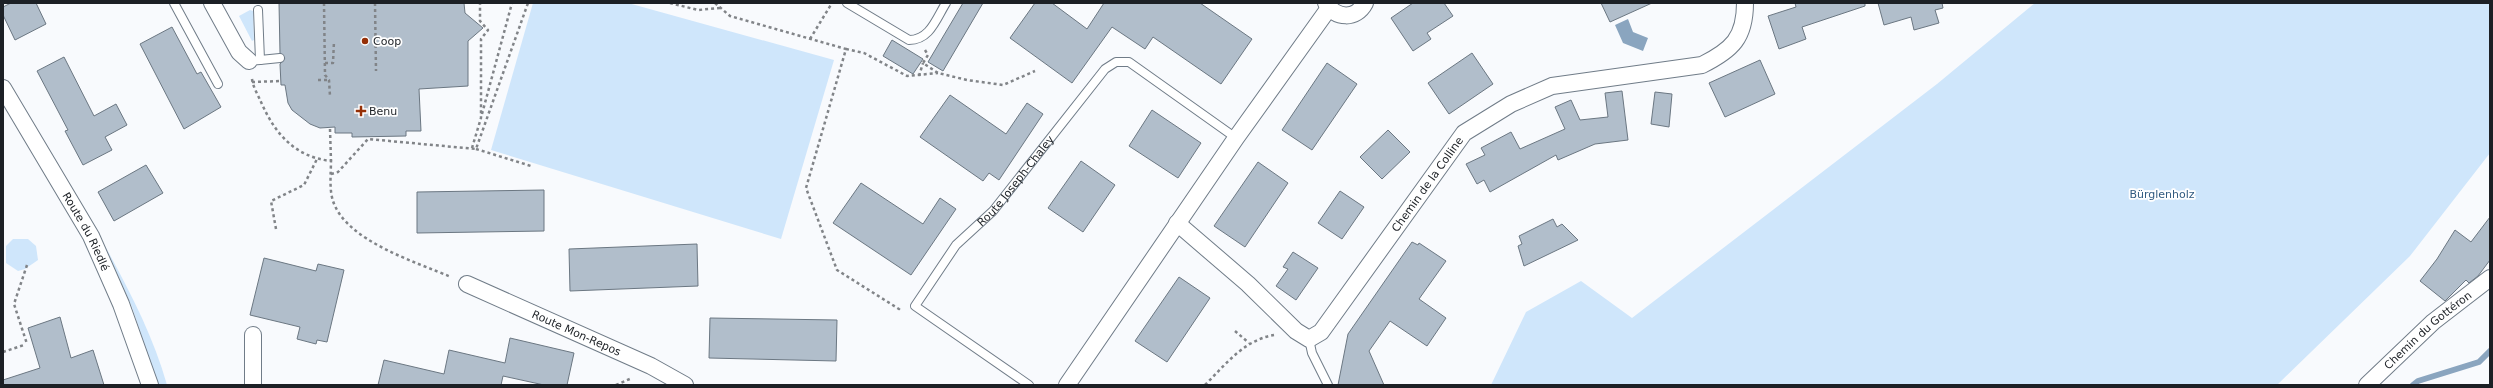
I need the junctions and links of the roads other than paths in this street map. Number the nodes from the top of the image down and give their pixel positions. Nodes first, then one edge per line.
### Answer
1 (174, 3) edge
2 (212, 3) edge
3 (847, 3) edge
4 (946, 3) edge
5 (1365, 3) edge
6 (1745, 3) edge
7 (1328, 6) edge
8 (258, 10) dead end
9 (280, 58) dead end
10 (254, 60) junction
11 (218, 84) dead end
12 (3, 88) edge
13 (1236, 138) junction
14 (1177, 223) junction
15 (2490, 278) edge
16 (467, 284) road end
17 (254, 335) dead end
18 (1303, 335) junction
19 (150, 385) edge
20 (253, 385) edge
21 (685, 385) edge
22 (1029, 385) edge
23 (1067, 385) edge
24 (1328, 385) edge
25 (2367, 385) edge

1 - 11 lane
2 - 10 street
3 - 4 lane
5 - 7 street
6 - 18 street, Chemin de la Colline
7 - 13 street
8 - 10 lane
9 - 10 lane
12 - 19 street, Route du Riedlé
13 - 14 street
13 - 22 lane, Route Joseph-Chaley
14 - 18 street
14 - 23 street
15 - 25 street, Chemin du Gottéron
16 - 21 street, Route Mon-Repos
17 - 20 street
18 - 24 lane

